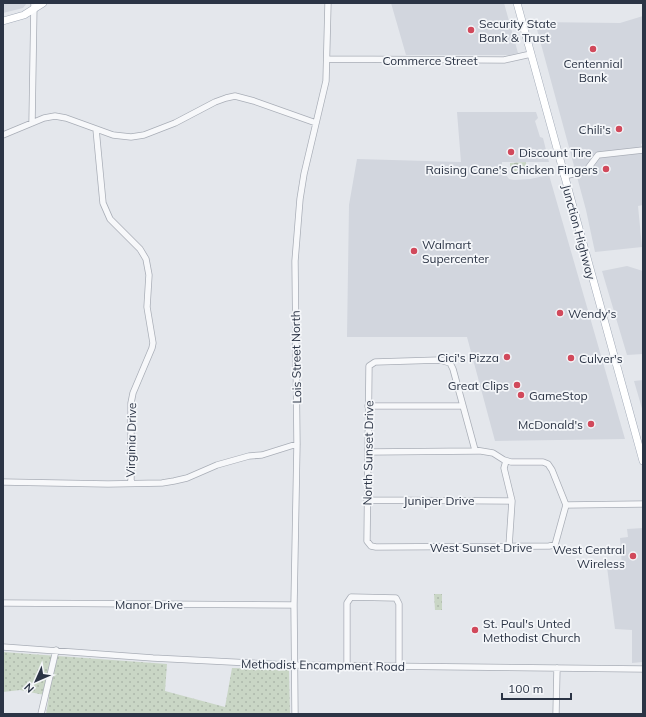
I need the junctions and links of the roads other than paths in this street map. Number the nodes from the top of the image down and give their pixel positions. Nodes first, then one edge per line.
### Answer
1 (43, 3) edge
2 (328, 3) edge
3 (517, 3) edge
4 (34, 6) edge
5 (3, 21) edge
6 (531, 54) junction
7 (327, 59) junction
8 (32, 123) junction
9 (316, 123) junction
10 (96, 129) junction
11 (3, 135) edge
12 (643, 150) edge
13 (564, 176) junction
14 (368, 406) junction
15 (463, 406) junction
16 (297, 444) junction
17 (480, 451) junction
18 (368, 452) junction
19 (506, 461) junction
20 (643, 461) edge
21 (3, 482) edge
22 (131, 483) junction
23 (367, 500) junction
24 (512, 500) junction
25 (643, 504) edge
26 (566, 505) junction
27 (367, 541) joint
28 (509, 546) junction
29 (3, 604) edge
30 (294, 605) junction
31 (3, 647) edge
32 (56, 650) junction
33 (295, 665) junction
34 (347, 665) junction
35 (399, 666) junction
36 (557, 668) junction
37 (643, 669) edge
38 (41, 714) edge
39 (296, 714) edge
40 (556, 714) edge

1 - 4 main road
2 - 7 street, Lois Street North
3 - 6 main road, Junction Highway
4 - 5 main road
4 - 8 street
6 - 7 street, Commerce Street
6 - 13 main road, Junction Highway
7 - 9 street, Lois Street North
8 - 10 street
8 - 11 street
9 - 10 street
9 - 16 street, Lois Street North
10 - 22 street, Virginia Drive
12 - 13 street
13 - 20 main road, Junction Highway
14 - 15 street
14 - 15 street, North Sunset Drive
14 - 18 street, North Sunset Drive
15 - 17 street
16 - 22 street
16 - 30 street, Lois Street North
17 - 18 street
17 - 19 street
18 - 23 street, North Sunset Drive
19 - 24 street
19 - 26 street
21 - 22 street
23 - 24 street, Juniper Drive
23 - 27 street, North Sunset Drive
24 - 28 street
25 - 26 street
26 - 28 street, West Sunset Drive
27 - 28 street, West Sunset Drive
29 - 30 street, Manor Drive
30 - 33 street, Lois Street North
31 - 32 street, Methodist Encampment Road
32 - 33 street, Methodist Encampment Road
32 - 38 street
33 - 34 street, Methodist Encampment Road
33 - 39 street, Lois Street North
34 - 35 street, Methodist Encampment Road
34 - 35 street
35 - 36 street, Methodist Encampment Road
36 - 37 street, Methodist Encampment Road
36 - 40 street

